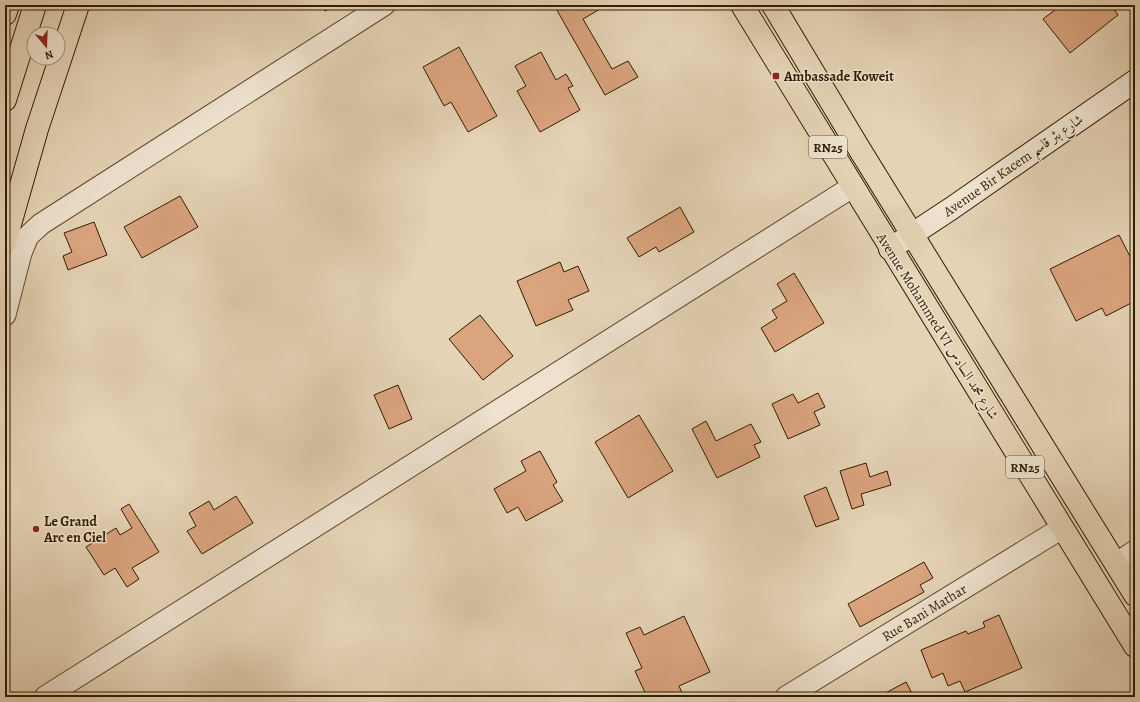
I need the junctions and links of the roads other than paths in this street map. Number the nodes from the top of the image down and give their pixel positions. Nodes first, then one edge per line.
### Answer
1 (8, 5) edge
2 (35, 5) edge
3 (78, 5) edge
4 (384, 5) edge
5 (742, 5) edge
6 (773, 5) edge
7 (5, 14) edge
8 (1135, 81) edge
9 (5, 100) edge
10 (852, 186) junction
11 (913, 234) junction
12 (5, 242) edge
13 (890, 249) junction
14 (5, 315) edge
15 (1062, 528) junction
16 (1135, 551) edge
17 (1116, 564) junction
18 (1135, 594) edge
19 (1135, 646) edge
20 (45, 697) edge
21 (786, 697) edge

1 - 7 main road
2 - 9 main road
3 - 12 main road
4 - 14 street
5 - 10 main road, Avenue Mohammed VI شارع محمد السادس / RN25
6 - 11 main road, Avenue Mohammed VI شارع محمد السادس / RN25
8 - 11 street, Avenue Bir Kacem شارع بئر قاسم
10 - 13 main road, Avenue Mohammed VI شارع محمد السادس / RN25
10 - 20 street
11 - 13 street, Avenue Bir Kacem شارع بئر قاسم
11 - 17 main road, Avenue Mohammed VI شارع محمد السادس / RN25
13 - 15 main road, Avenue Mohammed VI شارع محمد السادس / RN25
15 - 19 main road, Avenue Mohammed VI شارع محمد السادس / RN25
15 - 21 street, Rue Bani Mathar
16 - 17 street
17 - 18 main road, Avenue Mohammed VI شارع محمد السادس / RN25

